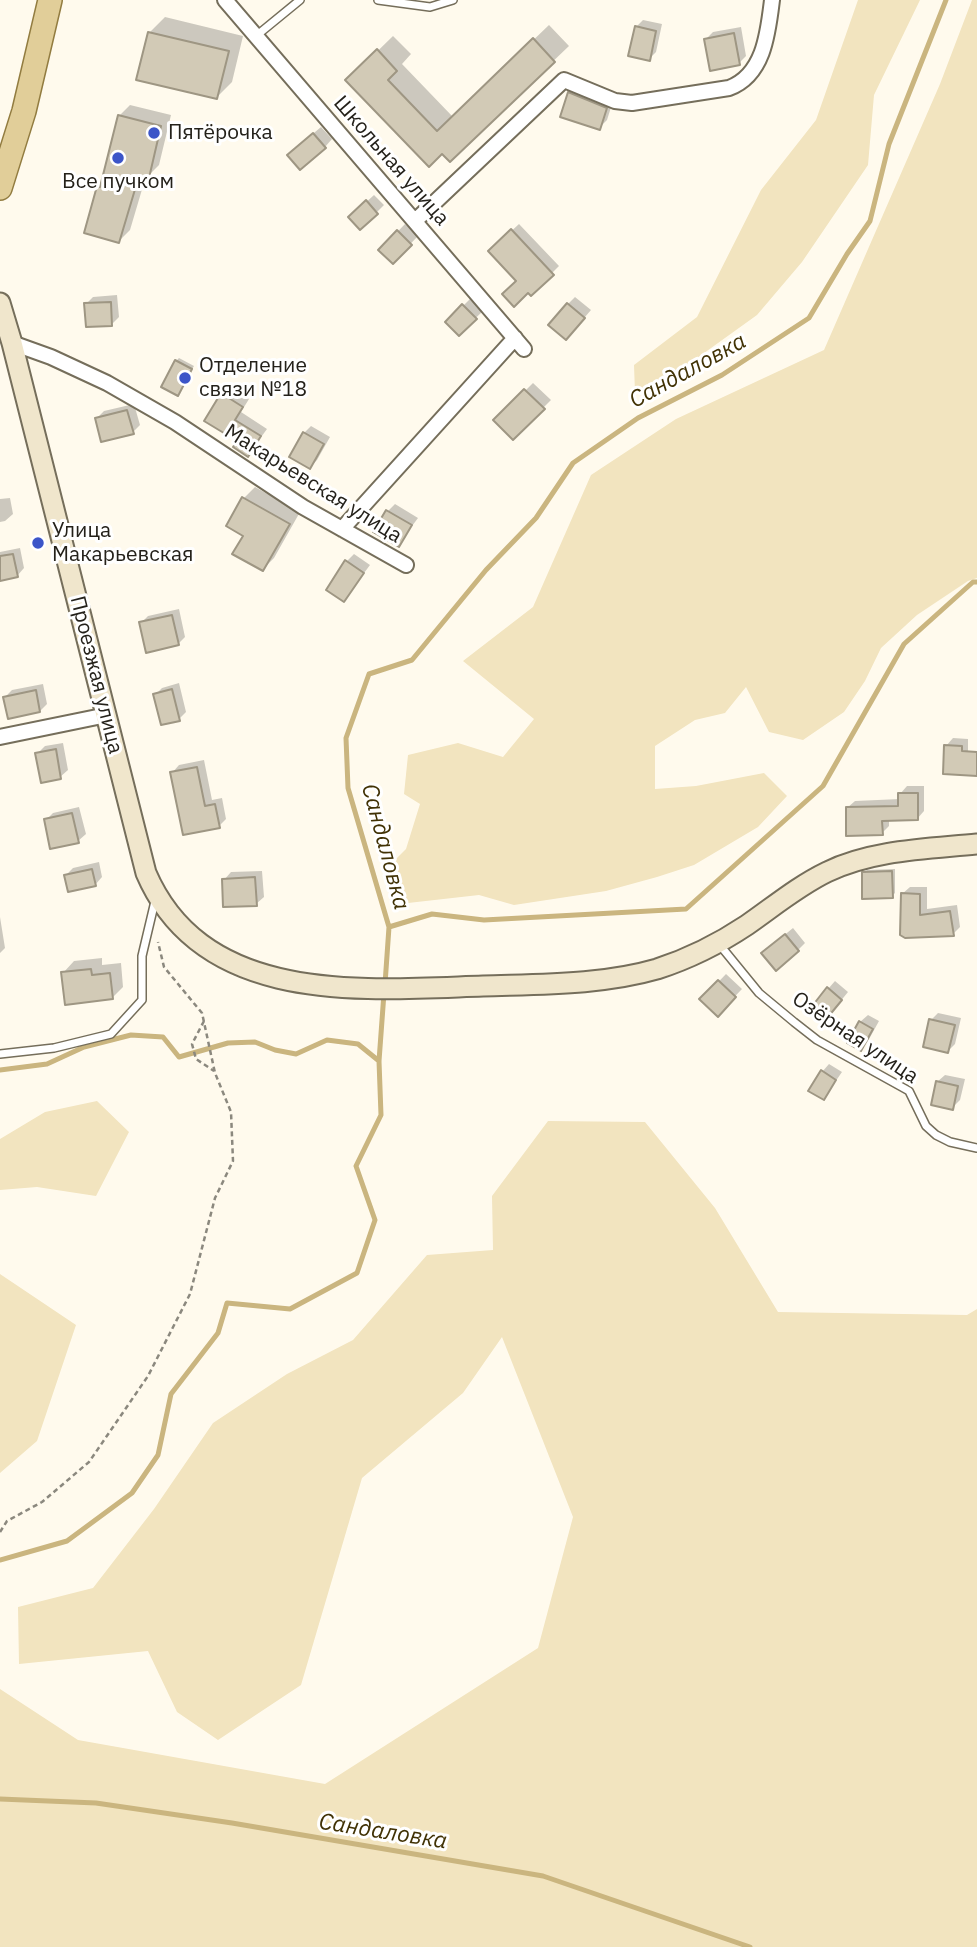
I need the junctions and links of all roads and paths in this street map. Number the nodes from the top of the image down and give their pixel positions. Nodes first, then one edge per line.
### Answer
1 (50, 0) edge
2 (225, 0) edge
3 (300, 0) edge
4 (378, 0) edge
5 (453, 0) edge
6 (772, 0) edge
7 (256, 36) junction
8 (0, 188) edge
9 (415, 221) junction
10 (0, 303) edge
11 (12, 343) junction
12 (342, 529) junction
13 (406, 565) dead end
14 (107, 715) junction
15 (0, 737) edge
16 (977, 844) edge
17 (156, 897) junction
18 (156, 937) dead end
19 (718, 943) junction
20 (204, 1021) junction
21 (0, 1054) edge
22 (214, 1070) junction
23 (977, 1148) edge
24 (0, 1532) edge

1 - 8 main road
2 - 7 street, Школьная улица
3 - 7 lane
4 - 5 lane
6 - 9 street
7 - 9 street, Школьная улица
9 - 12 street, Школьная улица
10 - 11 street, Проезжая улица
11 - 12 street, Макарьевская улица
11 - 14 street, Проезжая улица
12 - 13 street, Макарьевская улица
14 - 15 street
14 - 17 street, Проезжая улица
16 - 19 street, Проезжая улица
17 - 19 street, Проезжая улица
17 - 21 lane
18 - 20 path
19 - 23 lane, Озёрная улица
20 - 22 path
20 - 22 path
22 - 24 path

